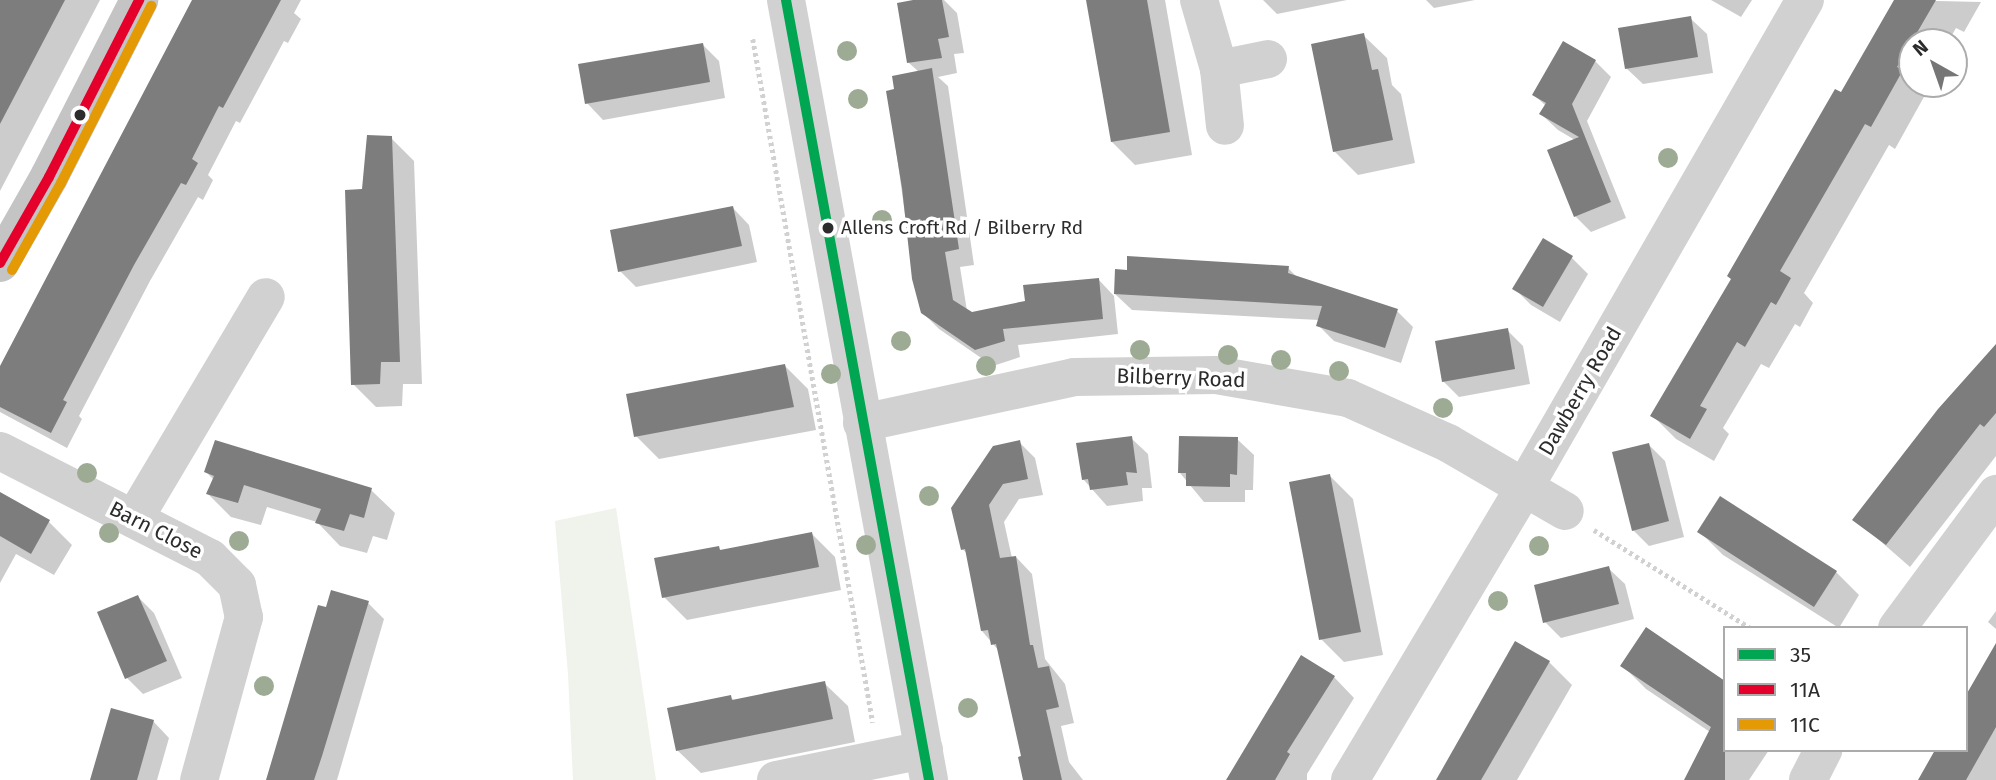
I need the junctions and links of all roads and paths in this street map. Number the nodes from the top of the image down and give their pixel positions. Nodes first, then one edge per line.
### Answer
1 (139, 0) edge
2 (786, 0) edge
3 (1199, 0) edge
4 (1805, 0) edge
5 (751, 27) dead end
6 (1269, 59) dead end
7 (1219, 69) junction
8 (1225, 126) dead end
9 (0, 263) edge
10 (266, 297) dead end
11 (862, 423) junction
12 (0, 451) edge
13 (1524, 488) junction
14 (1996, 494) edge
15 (1565, 512) joint
16 (134, 519) junction
17 (1747, 626) edge
18 (1899, 626) edge
19 (1822, 752) edge
20 (879, 759) junction
21 (927, 765) edge
22 (199, 780) edge
23 (776, 780) edge
24 (1350, 780) edge
25 (1808, 780) edge

1 - 9 main road
2 - 11 street
3 - 7 street
4 - 13 street, Dawberry Road
5 - 20 path
6 - 7 street
7 - 8 street
10 - 16 street
11 - 13 street, Bilberry Road
11 - 21 street
12 - 16 street, Barn Close
13 - 15 street, Bilberry Road
13 - 24 street, Dawberry Road
14 - 18 street
15 - 17 path
16 - 22 street, Barn Close
19 - 25 street
20 - 21 street
20 - 23 street

